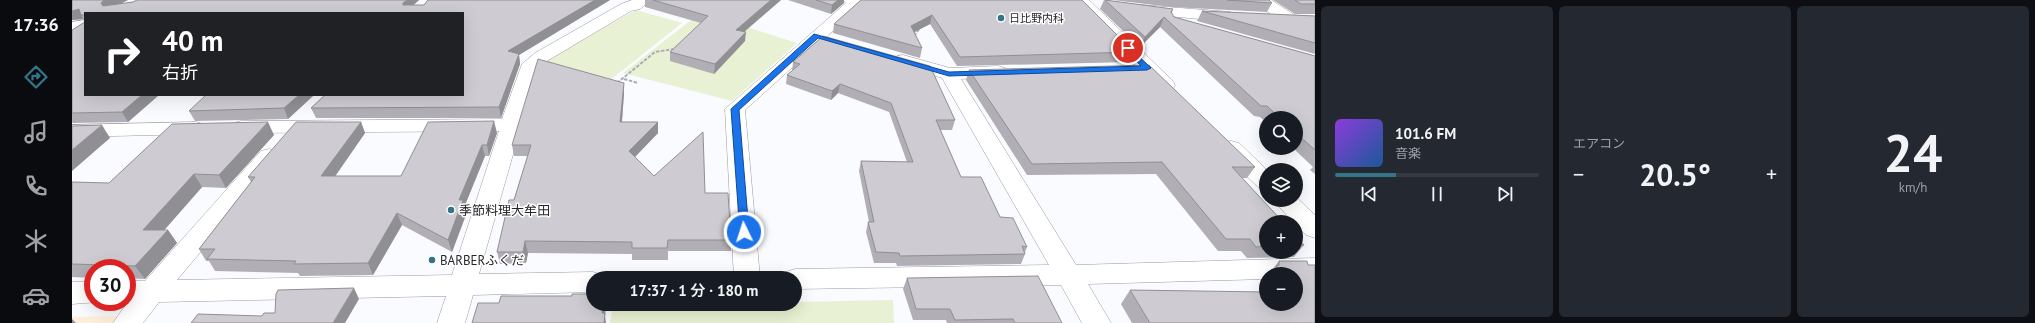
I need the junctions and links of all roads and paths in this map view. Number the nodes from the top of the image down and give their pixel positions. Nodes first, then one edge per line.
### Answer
1 (643, 0) edge
2 (852, 0) edge
3 (1080, 0) edge
4 (1086, 0) edge
5 (1260, 0) edge
6 (1108, 5) edge
7 (1292, 20) junction
8 (1315, 20) edge
9 (924, 24) edge
10 (84, 25) edge
11 (72, 27) edge
12 (1207, 31) edge
13 (1315, 35) edge
14 (817, 36) junction
15 (839, 42) edge
16 (679, 49) edge
17 (893, 58) joint
18 (1124, 68) edge
19 (1147, 68) junction
20 (1017, 72) edge
21 (949, 74) junction
22 (624, 79) junction
23 (610, 82) edge
24 (638, 83) dead end
25 (1181, 100) edge
26 (316, 105) edge
27 (510, 125) junction
28 (294, 126) junction
29 (72, 131) edge
30 (1221, 138) edge
31 (1259, 175) edge
32 (1292, 207) edge
33 (1315, 229) edge
34 (1315, 268) edge
35 (747, 271) edge
36 (1068, 275) junction
37 (802, 279) edge
38 (586, 282) edge
39 (464, 285) junction
40 (140, 291) edge
41 (84, 292) edge
42 (72, 293) edge
43 (127, 323) edge
44 (451, 323) edge
45 (1096, 323) edge

1 - 27 street
2 - 14 street
3 - 19 street
4 - 6 street
5 - 7 street
7 - 8 street
7 - 12 street
7 - 13 street
9 - 17 path
10 - 11 street
14 - 15 street
14 - 35 street
16 - 22 path
17 - 21 street
18 - 19 street
19 - 25 street
20 - 21 street
21 - 36 street
22 - 23 path
22 - 24 path
26 - 28 street
27 - 28 street
27 - 39 street
28 - 29 street
28 - 40 street
30 - 31 street
32 - 33 street
34 - 36 street
36 - 37 street
36 - 45 street
38 - 39 street
39 - 40 street
39 - 44 street
40 - 43 street
41 - 42 street

